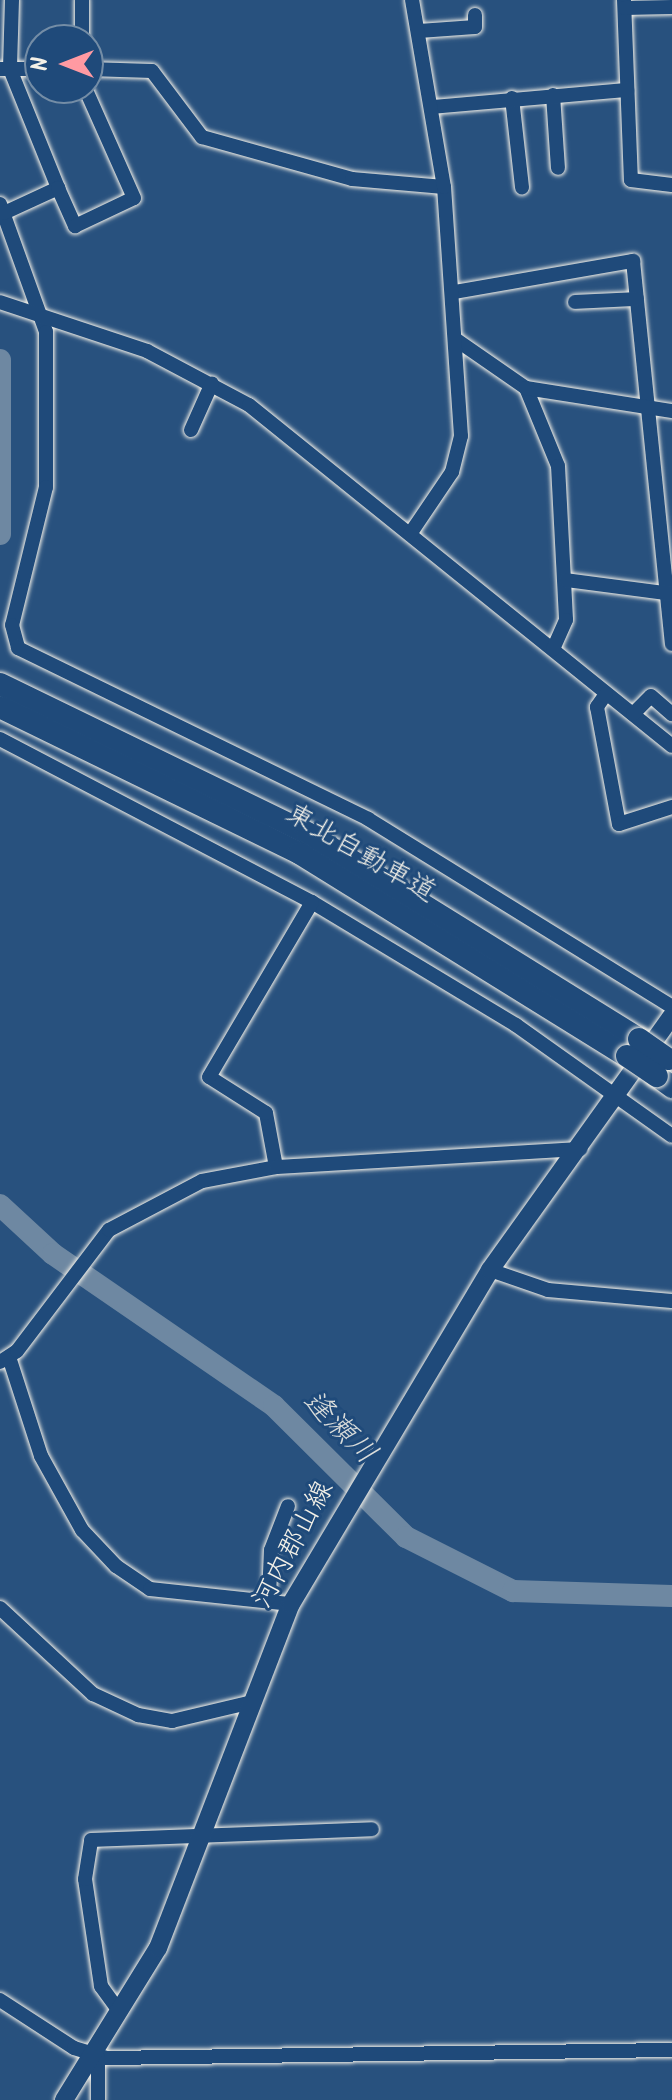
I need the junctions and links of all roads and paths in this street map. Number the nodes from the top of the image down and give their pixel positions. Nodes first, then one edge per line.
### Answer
1 (82, 0) edge
2 (412, 0) edge
3 (8, 3) edge
4 (624, 4) edge
5 (672, 7) edge
6 (475, 15) dead end
7 (82, 24) edge
8 (419, 31) junction
9 (5, 69) edge
10 (104, 70) edge
11 (627, 90) junction
12 (553, 95) junction
13 (512, 98) junction
14 (92, 104) edge
15 (432, 107) junction
16 (558, 168) dead end
17 (672, 185) edge
18 (444, 187) junction
19 (522, 187) dead end
20 (58, 188) junction
21 (2, 209) edge
22 (455, 292) junction
23 (637, 299) junction
24 (0, 302) edge
25 (575, 302) dead end
26 (38, 314) junction
27 (458, 341) junction
28 (212, 383) junction
29 (526, 388) junction
30 (649, 409) junction
31 (672, 411) edge
32 (191, 430) dead end
33 (410, 534) junction
34 (566, 580) junction
35 (669, 593) edge
36 (672, 644) edge
37 (553, 649) junction
38 (0, 684) edge
39 (606, 694) junction
40 (0, 707) edge
41 (633, 714) junction
42 (672, 714) edge
43 (0, 739) edge
44 (672, 746) edge
45 (672, 807) edge
46 (312, 902) junction
47 (672, 1007) edge
48 (672, 1016) edge
49 (633, 1048) junction
50 (667, 1071) edge
51 (615, 1092) junction
52 (672, 1136) edge
53 (580, 1149) junction
54 (276, 1167) junction
55 (490, 1270) junction
56 (672, 1301) edge
57 (4, 1359) edge
58 (288, 1506) dead end
59 (269, 1597) junction
60 (291, 1604) junction
61 (0, 1608) edge
62 (248, 1703) junction
63 (372, 1829) dead end
64 (203, 1836) junction
65 (0, 2000) edge
66 (119, 2011) junction
67 (672, 2050) edge
68 (95, 2056) junction
69 (64, 2100) edge
70 (98, 2100) edge

1 - 7 street
2 - 8 street
3 - 9 street
4 - 5 street
4 - 11 street
6 - 8 street
8 - 15 street
9 - 20 street
10 - 18 street
11 - 12 street
11 - 17 street
12 - 13 street
12 - 16 street
13 - 15 street
13 - 19 street
14 - 20 street
15 - 18 street
18 - 22 street
20 - 21 street
21 - 26 street
22 - 23 street
22 - 27 street
23 - 25 street
23 - 30 street
24 - 26 street
26 - 28 street
26 - 47 street
27 - 29 street
27 - 33 street
28 - 32 street
28 - 33 street
29 - 30 street
29 - 34 street
30 - 31 street
30 - 35 street
33 - 37 street
34 - 35 street
34 - 37 street
35 - 36 street
37 - 39 street
38 - 49 highway, 東北自動車道
39 - 41 street
39 - 45 street
40 - 49 highway, 東北自動車道
41 - 42 street
41 - 44 street
43 - 46 street
46 - 51 street
46 - 54 street
48 - 51 main road, 河内郡山線
49 - 50 highway, 東北自動車道, bridge
51 - 52 street
51 - 53 main road, 河内郡山線
53 - 54 street
53 - 55 main road, 河内郡山線
54 - 57 street
55 - 56 street
55 - 60 main road, 河内郡山線
57 - 59 street
58 - 59 street
59 - 60 street
60 - 62 main road, 河内郡山線
61 - 62 street
62 - 64 main road, 河内郡山線
63 - 64 street
64 - 66 main road, 河内郡山線
64 - 66 street
65 - 68 street
66 - 68 main road, 河内郡山線
67 - 68 street
68 - 69 main road, 河内郡山線
68 - 70 street

